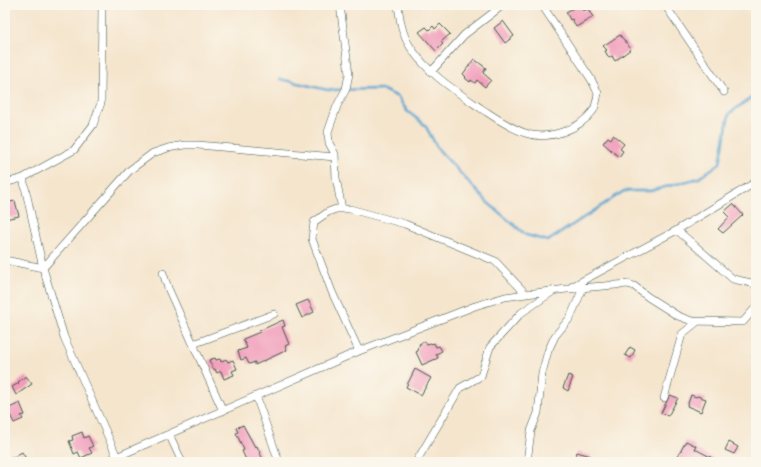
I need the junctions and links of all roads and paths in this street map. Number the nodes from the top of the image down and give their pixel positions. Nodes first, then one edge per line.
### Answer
1 (102, 5) edge
2 (340, 5) edge
3 (398, 5) edge
4 (503, 5) edge
5 (542, 5) edge
6 (665, 5) edge
7 (431, 72) junction
8 (724, 92) dead end
9 (335, 157) junction
10 (23, 178) junction
11 (756, 182) edge
12 (5, 183) edge
13 (342, 209) junction
14 (677, 230) junction
15 (5, 260) edge
16 (43, 268) junction
17 (163, 273) dead end
18 (756, 284) edge
19 (583, 288) junction
20 (567, 289) junction
21 (554, 291) junction
22 (526, 294) junction
23 (756, 307) edge
24 (274, 314) dead end
25 (697, 322) junction
26 (193, 344) junction
27 (359, 351) junction
28 (256, 396) junction
29 (664, 398) dead end
30 (223, 411) junction
31 (169, 434) junction
32 (117, 457) junction
33 (105, 462) edge
34 (182, 462) edge
35 (279, 462) edge
36 (416, 462) edge
37 (527, 462) edge

1 - 10 street
2 - 9 street
3 - 7 street
4 - 7 street
5 - 7 street
6 - 8 street
9 - 13 street
9 - 16 street
10 - 12 street
10 - 16 street
11 - 14 street
13 - 22 street
13 - 27 street
14 - 18 street
14 - 20 street
15 - 16 street
16 - 32 street
17 - 26 street
19 - 20 street
19 - 25 street
19 - 37 street
20 - 21 street
21 - 22 street
21 - 36 street
22 - 27 street
23 - 25 street
24 - 26 street
25 - 29 street
26 - 30 street
27 - 28 street
28 - 30 street
28 - 35 street
30 - 31 street
31 - 32 street
31 - 34 street
32 - 33 street

